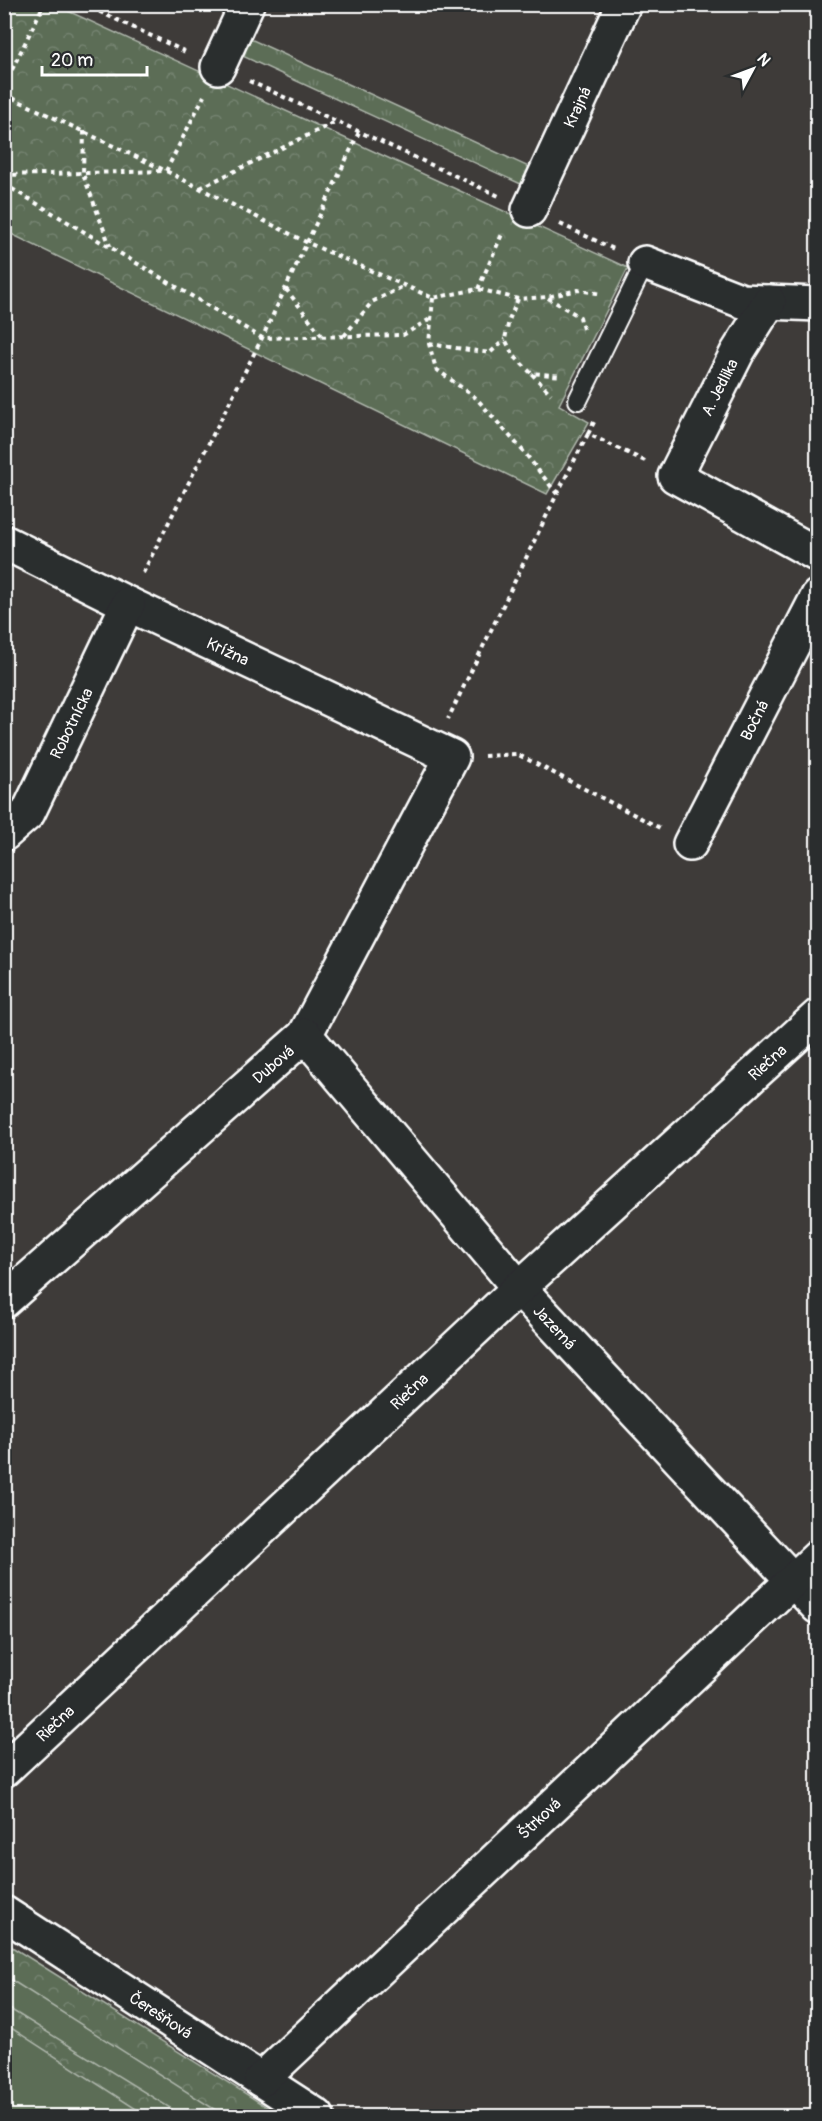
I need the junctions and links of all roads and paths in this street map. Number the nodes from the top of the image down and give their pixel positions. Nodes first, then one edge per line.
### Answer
1 (44, 4) edge
2 (83, 4) edge
3 (247, 4) edge
4 (624, 4) edge
5 (218, 67) junction
6 (4, 86) edge
7 (4, 94) edge
8 (336, 121) junction
9 (84, 132) junction
10 (359, 132) junction
11 (166, 171) junction
12 (83, 174) junction
13 (4, 175) edge
14 (4, 184) edge
15 (200, 188) junction
16 (522, 207) junction
17 (308, 243) junction
18 (111, 247) junction
19 (645, 263) junction
20 (405, 286) junction
21 (286, 289) junction
22 (478, 289) junction
23 (547, 297) junction
24 (433, 298) junction
25 (628, 298) junction
26 (518, 299) junction
27 (769, 302) junction
28 (818, 304) edge
29 (431, 318) junction
30 (343, 336) junction
31 (323, 337) junction
32 (586, 337) dead end
33 (262, 338) junction
34 (505, 339) junction
35 (429, 344) junction
36 (568, 369) dead end
37 (531, 373) junction
38 (578, 400) junction
39 (588, 434) junction
40 (675, 476) junction
41 (557, 494) junction
42 (4, 542) edge
43 (818, 555) edge
44 (818, 596) edge
45 (128, 604) junction
46 (448, 742) junction
47 (4, 834) edge
48 (690, 844) joint
49 (818, 1016) edge
50 (305, 1035) junction
51 (519, 1288) junction
52 (4, 1301) edge
53 (818, 1557) edge
54 (792, 1580) junction
55 (818, 1607) edge
56 (4, 1770) edge
57 (4, 1913) edge
58 (261, 2080) junction
59 (317, 2116) edge

1 - 6 path
2 - 5 path
3 - 5 street
4 - 16 street, Krajná
5 - 8 path
5 - 11 path
7 - 9 path
8 - 10 path
8 - 15 path
9 - 11 path
9 - 12 path
10 - 16 path
10 - 17 path
11 - 12 path
11 - 15 path
12 - 13 path
12 - 18 path
14 - 18 path
15 - 17 path
16 - 19 path
16 - 22 path
17 - 20 path
17 - 21 path
18 - 33 path
19 - 25 lane
19 - 27 street
20 - 24 path
20 - 30 path
21 - 31 path
21 - 33 path
22 - 24 path
22 - 26 path
23 - 25 path
23 - 26 path
23 - 32 path
24 - 29 path
25 - 38 lane
26 - 34 path
27 - 28 street
27 - 40 street, A. Jedlika
29 - 30 path
29 - 35 path
30 - 31 path
31 - 33 path
33 - 45 path
34 - 35 path
34 - 37 path
35 - 41 path
36 - 37 path
37 - 38 path
38 - 39 path
39 - 40 path
39 - 41 path
40 - 43 street
41 - 46 path
42 - 45 street, Krížna
44 - 48 street, Bočná
45 - 46 street, Krížna
45 - 47 street, Robotnícka
46 - 48 path
46 - 50 street, Dubová
49 - 51 street, Riečna
50 - 51 street, Jazerná
50 - 52 street, Dubová
51 - 54 street, Jazerná
51 - 56 street, Riečna
53 - 54 street, Štrková
54 - 55 street, Jazerná
54 - 58 street, Štrková
57 - 58 street, Čerešňová
58 - 59 street, Čerešňová

